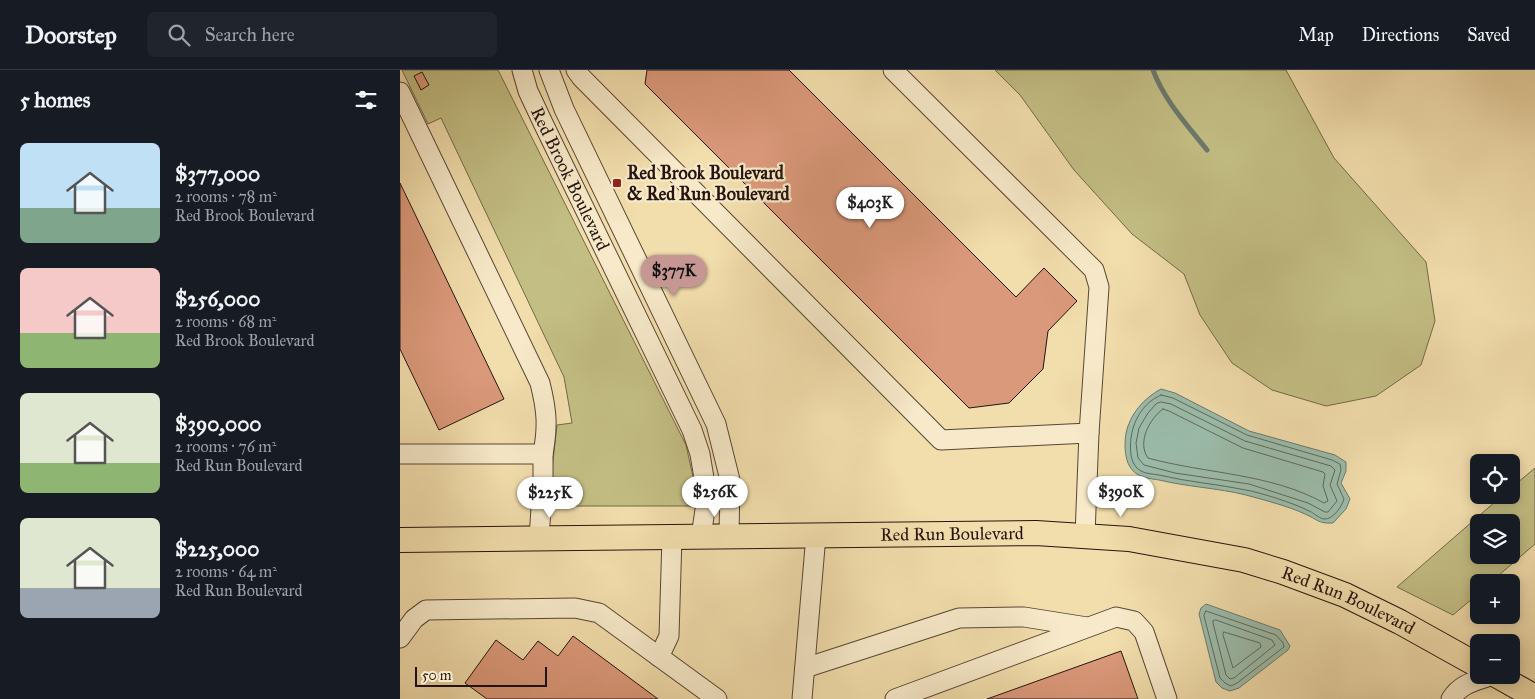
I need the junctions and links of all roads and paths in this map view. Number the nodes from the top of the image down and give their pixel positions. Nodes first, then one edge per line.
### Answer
1 (522, 70) edge
2 (550, 70) edge
3 (576, 70) edge
4 (893, 70) edge
5 (400, 92) edge
6 (1089, 433) junction
7 (400, 454) edge
8 (543, 454) junction
9 (1085, 535) junction
10 (816, 536) junction
11 (672, 537) junction
12 (701, 537) junction
13 (729, 537) junction
14 (539, 538) junction
15 (400, 540) edge
16 (1088, 628) junction
17 (400, 638) edge
18 (659, 657) junction
19 (1470, 661) edge
20 (805, 668) junction
21 (1470, 682) edge
22 (1511, 684) edge
23 (1535, 697) edge
24 (718, 699) edge
25 (802, 699) edge
26 (895, 699) edge
27 (1167, 699) edge
28 (1451, 699) edge

1 - 12 street, Red Brook Boulevard
2 - 13 street, Red Brook Boulevard
3 - 6 street
4 - 6 street
5 - 8 street
6 - 9 street
7 - 8 street
8 - 14 street
9 - 10 main road, Red Run Boulevard
9 - 19 main road, Red Run Boulevard
10 - 13 main road, Red Run Boulevard
10 - 20 street
11 - 12 main road, Red Run Boulevard
11 - 14 main road, Red Run Boulevard
11 - 18 street
12 - 13 main road, Red Run Boulevard
14 - 15 main road, Red Run Boulevard
16 - 20 street
16 - 26 street
16 - 27 street
17 - 18 street
18 - 24 street
20 - 25 street
21 - 28 street
22 - 23 main road

